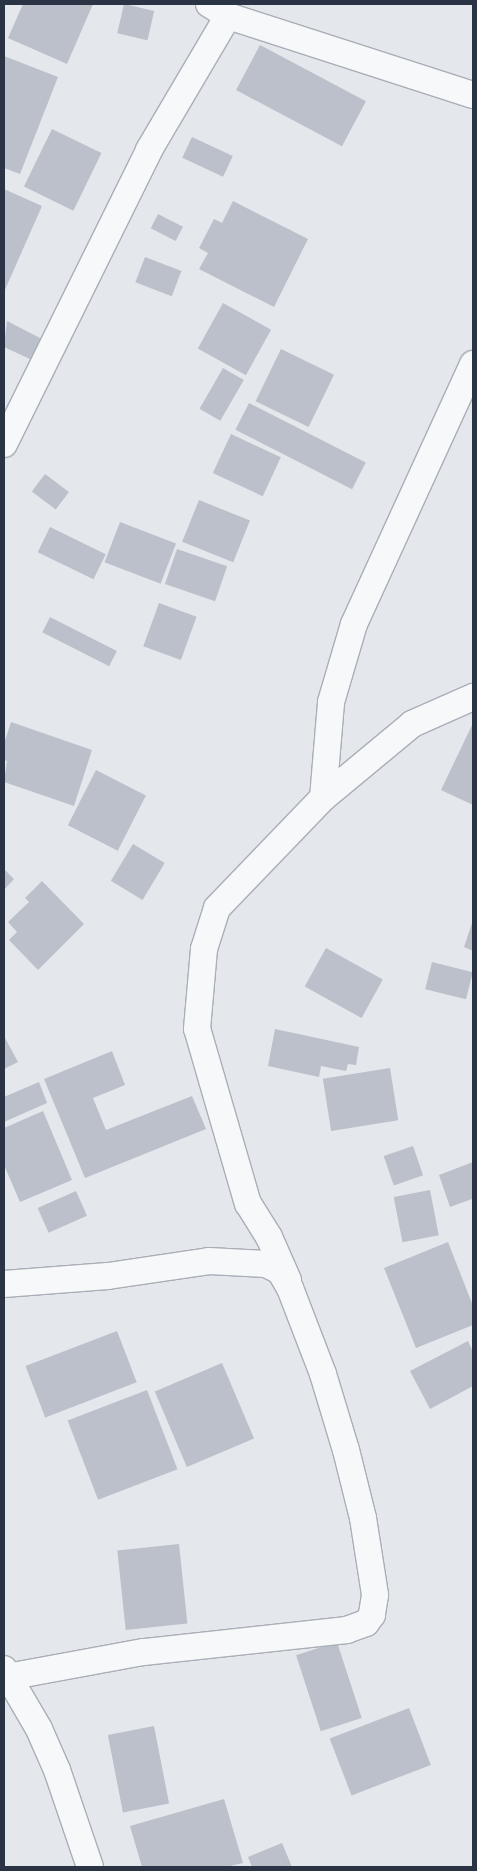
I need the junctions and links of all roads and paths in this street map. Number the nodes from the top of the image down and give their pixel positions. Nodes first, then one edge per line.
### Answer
1 (219, 10) edge
2 (473, 95) edge
3 (473, 364) edge
4 (4, 444) edge
5 (473, 696) edge
6 (324, 798) junction
7 (4, 1284) edge
8 (290, 1288) junction
9 (5, 1673) edge
10 (90, 1867) edge

1 - 2 street
1 - 4 street
3 - 6 street
5 - 6 street
6 - 8 street
7 - 8 street
8 - 9 street
9 - 10 street

